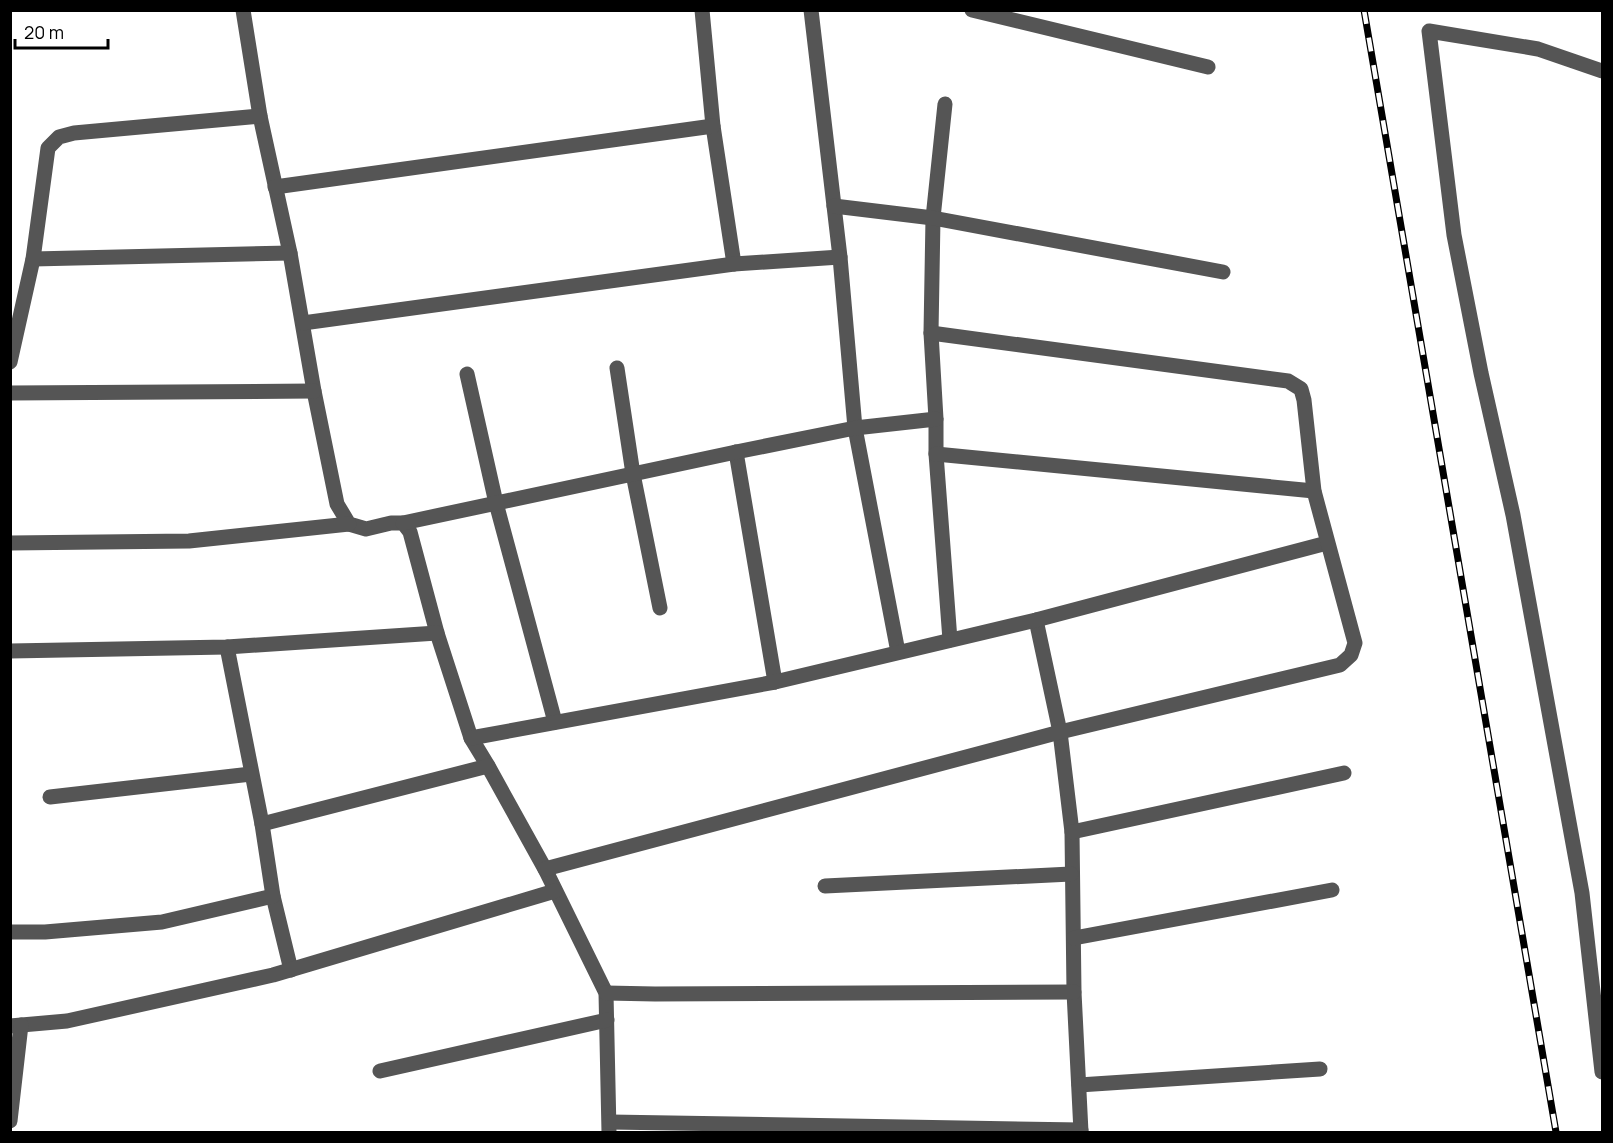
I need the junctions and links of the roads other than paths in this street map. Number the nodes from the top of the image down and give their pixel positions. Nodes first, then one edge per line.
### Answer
1 (243, 10) edge
2 (702, 10) edge
3 (811, 10) edge
4 (972, 10) edge
5 (1208, 67) dead end
6 (1602, 71) edge
7 (945, 104) dead end
8 (260, 116) junction
9 (713, 126) junction
10 (275, 187) junction
11 (834, 206) junction
12 (933, 218) junction
13 (290, 253) junction
14 (840, 257) junction
15 (33, 259) junction
16 (734, 264) junction
17 (1223, 272) dead end
18 (303, 323) junction
19 (931, 333) junction
20 (10, 362) edge
21 (617, 368) dead end
22 (466, 374) dead end
23 (314, 391) junction
24 (10, 393) edge
25 (936, 419) junction
26 (855, 428) junction
27 (736, 452) junction
28 (936, 454) junction
29 (633, 474) junction
30 (1314, 490) junction
31 (496, 503) junction
32 (403, 523) junction
33 (349, 524) junction
34 (10, 543) edge
35 (1328, 543) junction
36 (660, 608) dead end
37 (1036, 620) junction
38 (438, 633) junction
39 (950, 640) junction
40 (227, 647) junction
41 (10, 651) edge
42 (898, 652) junction
43 (775, 681) junction
44 (555, 722) junction
45 (1060, 732) junction
46 (471, 738) junction
47 (488, 766) junction
48 (1344, 773) dead end
49 (251, 774) junction
50 (50, 796) dead end
51 (262, 824) junction
52 (1072, 832) junction
53 (545, 869) junction
54 (1071, 874) junction
55 (825, 886) dead end
56 (1332, 890) dead end
57 (555, 891) junction
58 (273, 896) junction
59 (10, 932) edge
60 (1074, 938) junction
61 (291, 970) junction
62 (1074, 992) junction
63 (606, 993) junction
64 (607, 1020) junction
65 (16, 1026) edge
66 (1320, 1070) dead end
67 (380, 1071) dead end
68 (1602, 1072) edge
69 (1079, 1085) junction
70 (10, 1121) edge
71 (610, 1127) edge
72 (1081, 1131) edge

1 - 8 street
2 - 9 street
3 - 11 street
4 - 5 street
6 - 68 street
7 - 12 street
8 - 10 street
8 - 15 street
9 - 10 street
9 - 16 street
10 - 13 street
11 - 12 street
11 - 14 street
12 - 17 street
12 - 19 street
13 - 15 street
13 - 18 street
14 - 16 street
14 - 26 street
15 - 20 street
16 - 18 street
18 - 23 street
19 - 25 street
19 - 30 street
21 - 29 street
22 - 31 street
23 - 24 street
23 - 33 street
25 - 26 street
25 - 28 street
26 - 27 street
26 - 42 street
27 - 29 street
27 - 43 street
28 - 30 street
28 - 39 street
29 - 31 street
29 - 36 street
30 - 35 street
31 - 32 street
31 - 44 street
32 - 33 street
32 - 38 street
33 - 34 street
35 - 37 street
35 - 45 street
37 - 39 street
37 - 45 street
38 - 40 street
38 - 46 street
39 - 42 street
40 - 41 street
40 - 49 street
42 - 43 street
43 - 44 street
44 - 46 street
45 - 52 street
45 - 53 street
46 - 47 street
47 - 51 street
47 - 53 street
48 - 52 street
49 - 50 street
49 - 51 street
51 - 58 street
52 - 54 street
53 - 57 street
54 - 55 street
54 - 60 street
56 - 60 street
57 - 61 street
57 - 63 street
58 - 59 street
58 - 61 street
60 - 62 street
61 - 65 street
62 - 63 street
62 - 69 street
63 - 64 street
64 - 67 street
64 - 71 street
65 - 70 street
66 - 69 street
69 - 72 street
71 - 72 street

